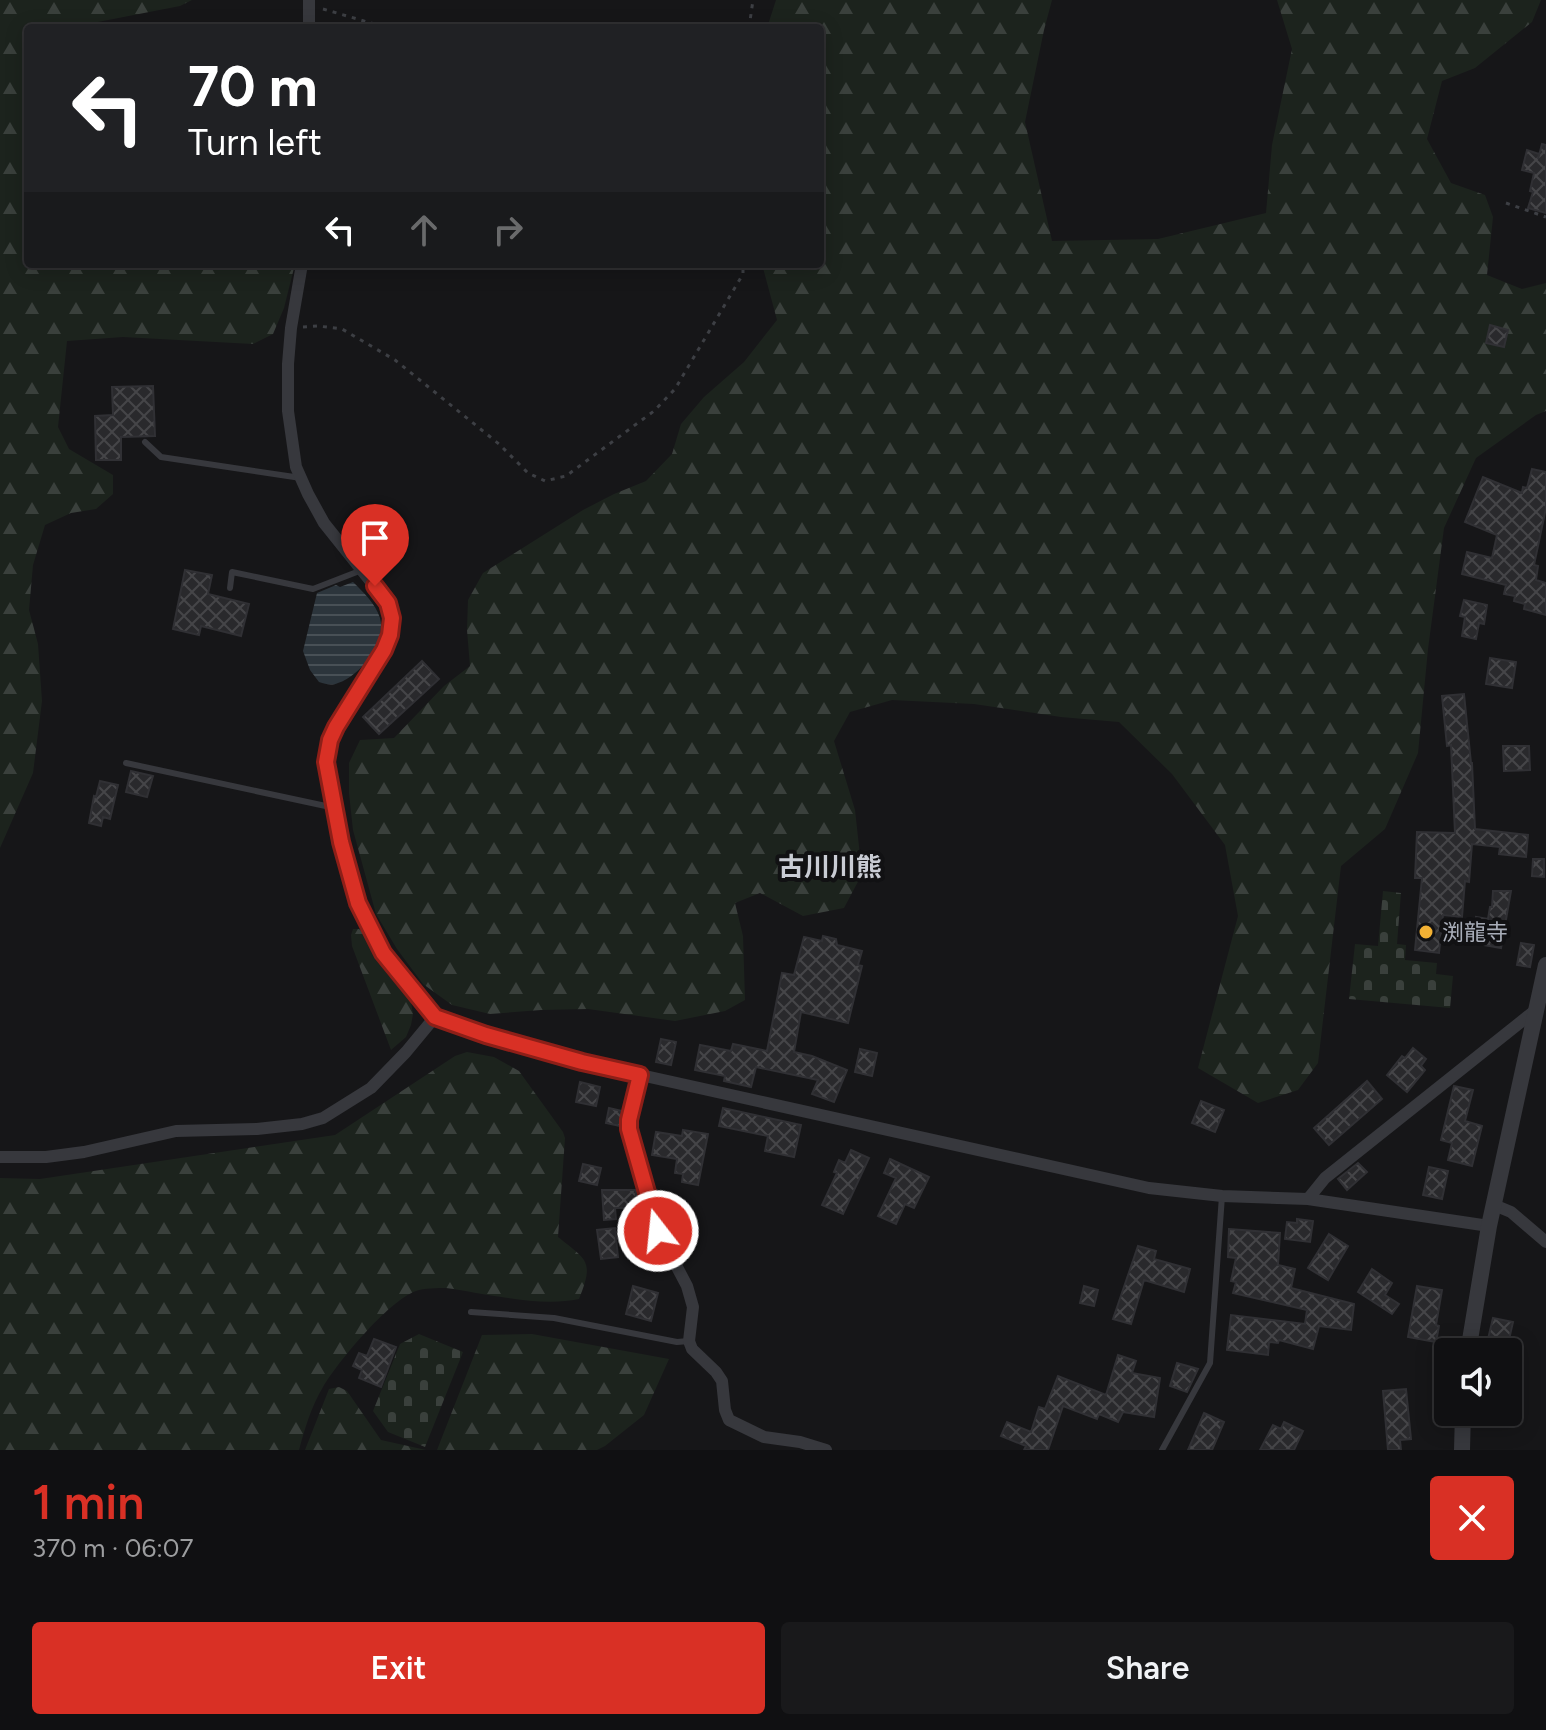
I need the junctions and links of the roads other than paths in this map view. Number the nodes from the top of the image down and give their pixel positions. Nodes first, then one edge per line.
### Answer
1 (310, 3) edge
2 (309, 24) edge
3 (301, 268) edge
4 (145, 442) dead end
5 (301, 478) junction
6 (362, 570) junction
7 (230, 588) dead end
8 (126, 763) dead end
9 (335, 808) junction
10 (1546, 965) edge
11 (1537, 1009) junction
12 (435, 1017) junction
13 (640, 1075) junction
14 (0, 1157) edge
15 (1222, 1196) junction
16 (1308, 1199) junction
17 (1494, 1205) junction
18 (1489, 1226) junction
19 (1546, 1242) edge
20 (471, 1312) dead end
21 (1470, 1338) edge
22 (689, 1341) junction
23 (1463, 1426) edge
24 (826, 1450) edge
25 (1162, 1450) edge
26 (1462, 1450) edge

1 - 2 street
3 - 5 street
4 - 5 lane
5 - 6 street
6 - 7 lane
6 - 9 street
8 - 9 lane
9 - 12 street
10 - 11 street
11 - 16 street
11 - 17 street
12 - 13 street
12 - 14 street
13 - 15 street
13 - 22 street
15 - 16 street
15 - 25 lane
16 - 18 street
17 - 18 street
17 - 19 street
18 - 21 street
20 - 22 lane
22 - 24 street
23 - 26 street

